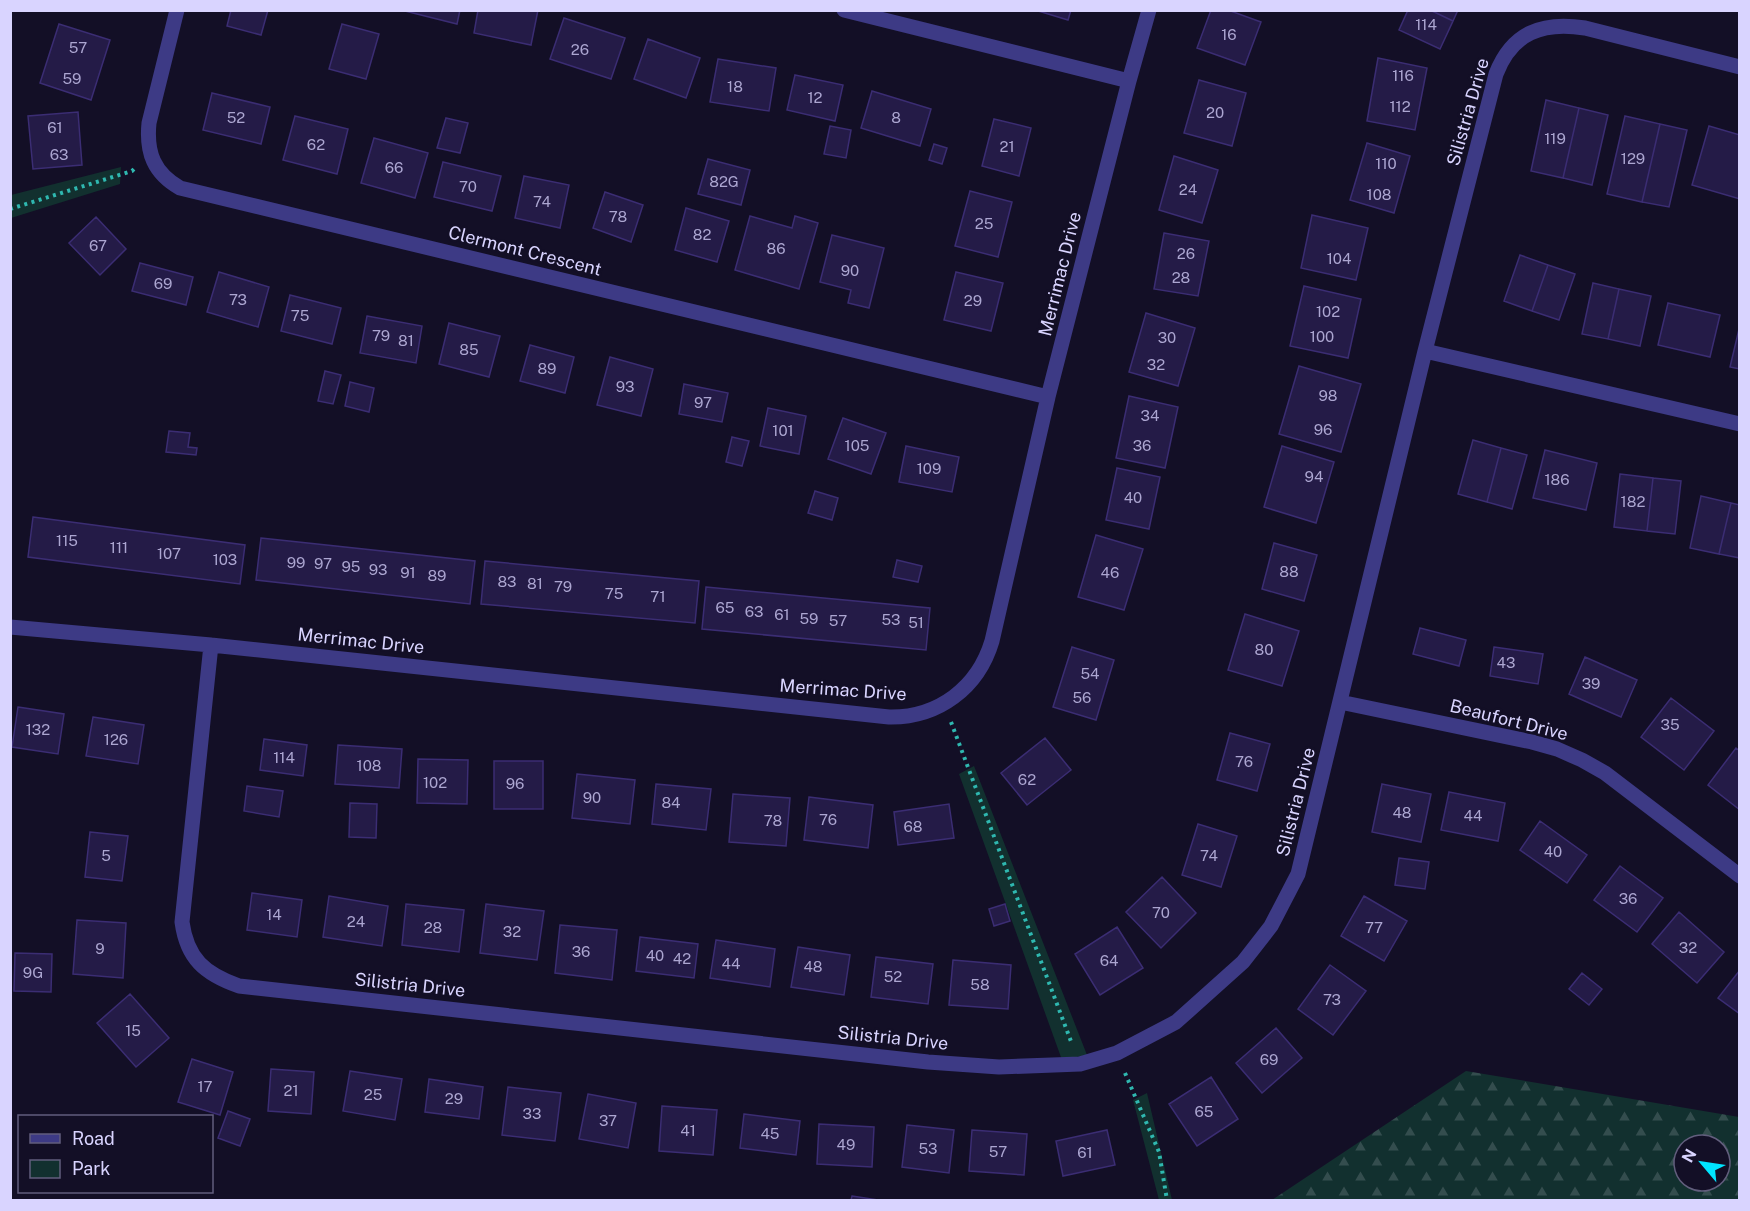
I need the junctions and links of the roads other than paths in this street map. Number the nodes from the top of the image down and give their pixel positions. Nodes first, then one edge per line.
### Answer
1 (177, 10) edge
2 (844, 10) edge
3 (1149, 10) edge
4 (1740, 67) edge
5 (1129, 81) junction
6 (1425, 351) junction
7 (1048, 397) junction
8 (1740, 424) edge
9 (10, 627) edge
10 (211, 645) junction
11 (1340, 702) junction
12 (1740, 876) edge

1 - 7 street, Clermont Crescent
2 - 5 street
3 - 5 street, Merrimac Drive
4 - 6 street, Silistria Drive
5 - 7 street, Merrimac Drive
6 - 8 street
6 - 11 street, Silistria Drive
7 - 10 street, Merrimac Drive
9 - 10 street, Merrimac Drive
10 - 11 street, Silistria Drive
11 - 12 street, Beaufort Drive

